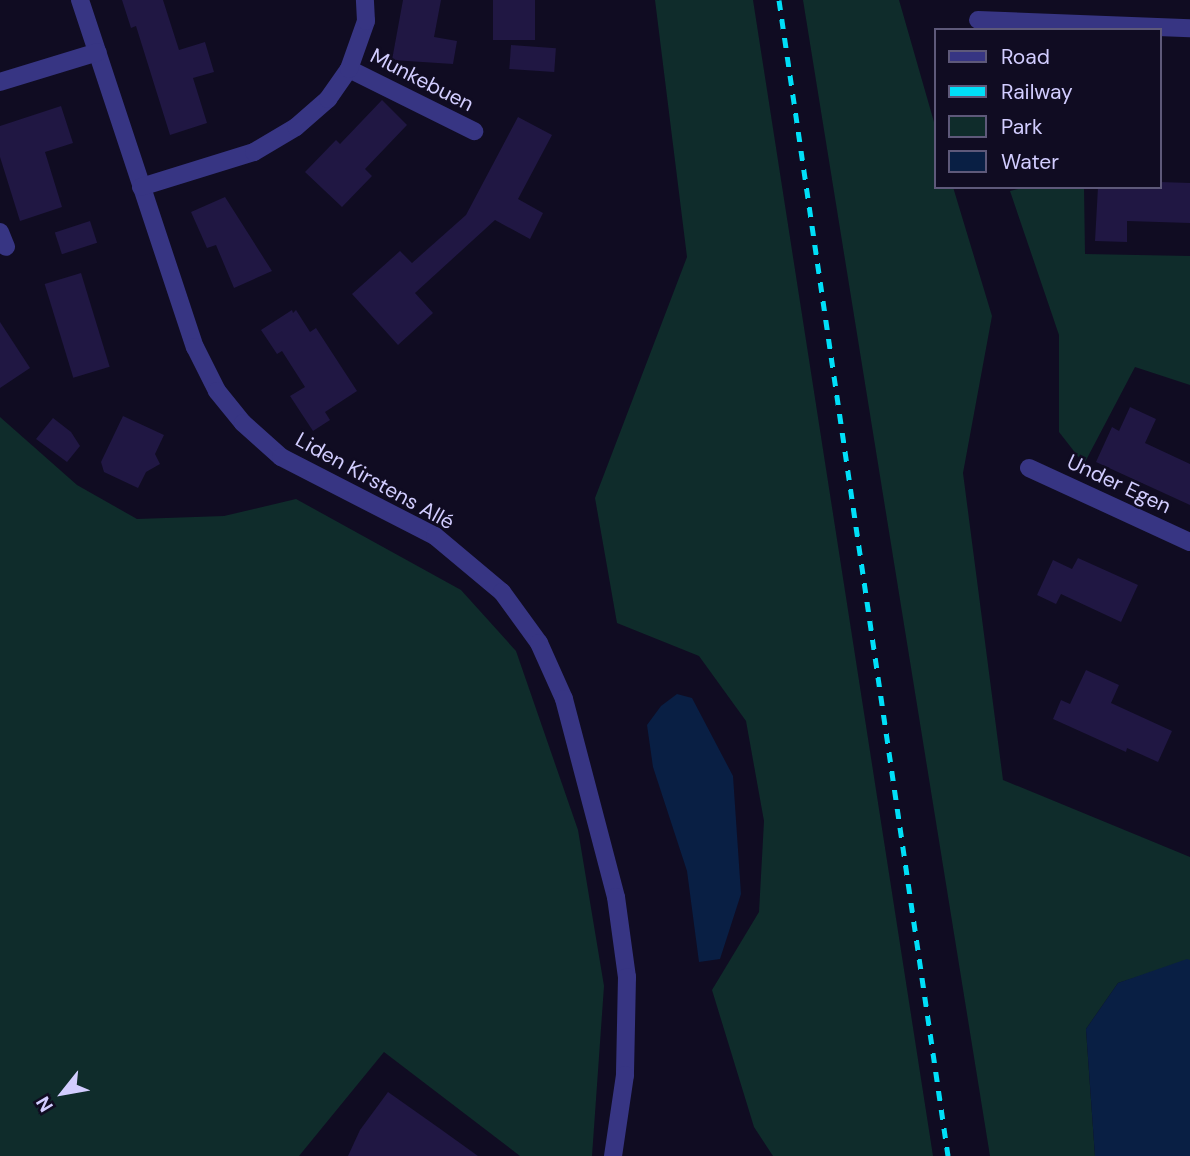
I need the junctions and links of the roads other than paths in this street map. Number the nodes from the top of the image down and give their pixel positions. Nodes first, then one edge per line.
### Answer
1 (80, 0) edge
2 (365, 0) edge
3 (978, 20) dead end
4 (1190, 28) edge
5 (98, 52) junction
6 (349, 69) junction
7 (0, 82) edge
8 (474, 131) dead end
9 (141, 187) junction
10 (1029, 468) dead end
11 (1190, 542) edge
12 (613, 1156) edge

1 - 5 street, Liden Kirstens Allé
2 - 6 street, Munkebuen
3 - 4 street
5 - 7 street
5 - 9 street, Liden Kirstens Allé
6 - 8 street, Munkebuen
6 - 9 street, Munkebuen
9 - 12 street, Liden Kirstens Allé
10 - 11 street, Under Egen

